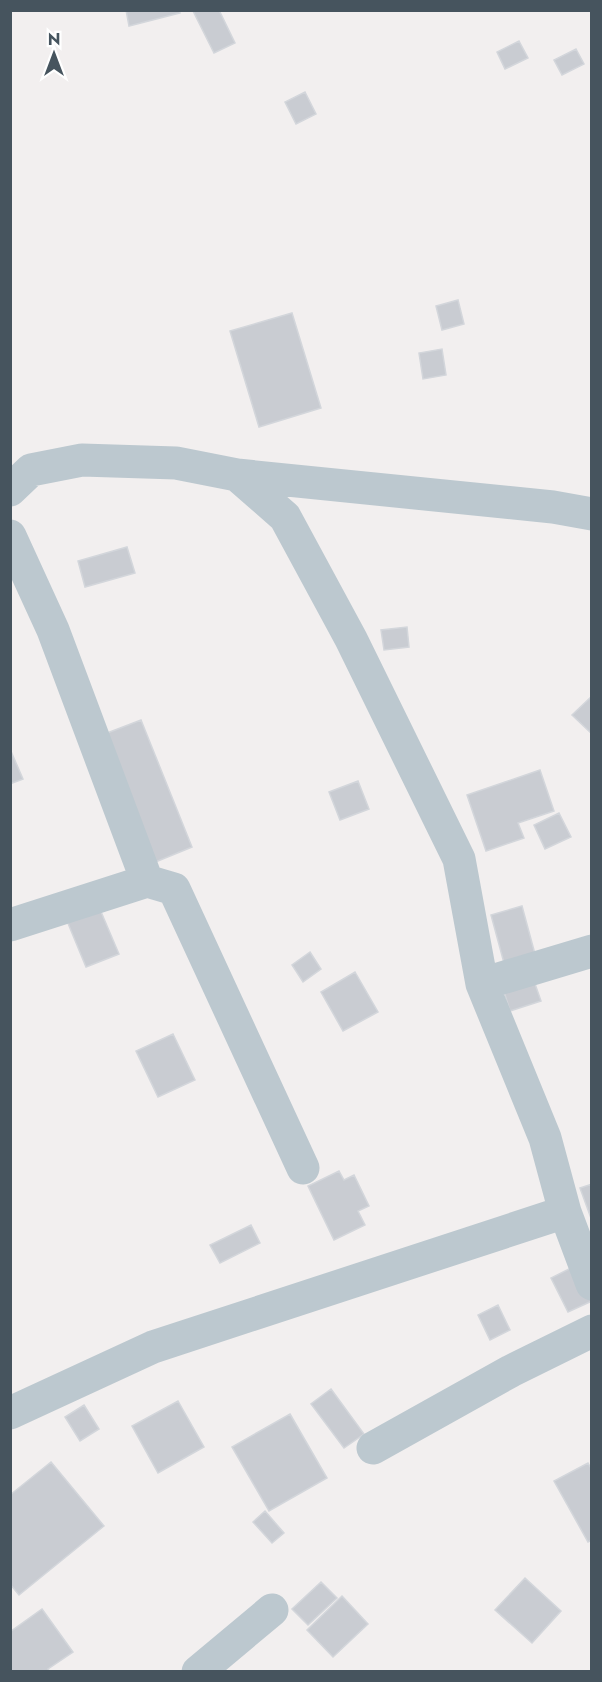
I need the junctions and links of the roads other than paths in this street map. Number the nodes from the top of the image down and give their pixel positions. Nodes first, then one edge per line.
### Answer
1 (237, 474) junction
2 (10, 490) edge
3 (591, 514) edge
4 (10, 536) edge
5 (147, 881) junction
6 (10, 925) edge
7 (591, 951) edge
8 (482, 984) junction
9 (303, 1168) dead end
10 (565, 1212) junction
11 (591, 1284) edge
12 (591, 1331) edge
13 (10, 1413) edge
14 (373, 1448) dead end
15 (272, 1610) dead end
16 (198, 1671) edge

1 - 2 street
1 - 3 street
1 - 8 street
4 - 5 street
5 - 6 street
5 - 9 street
7 - 8 street
8 - 10 street
10 - 11 street
10 - 13 street
12 - 14 street
15 - 16 street

